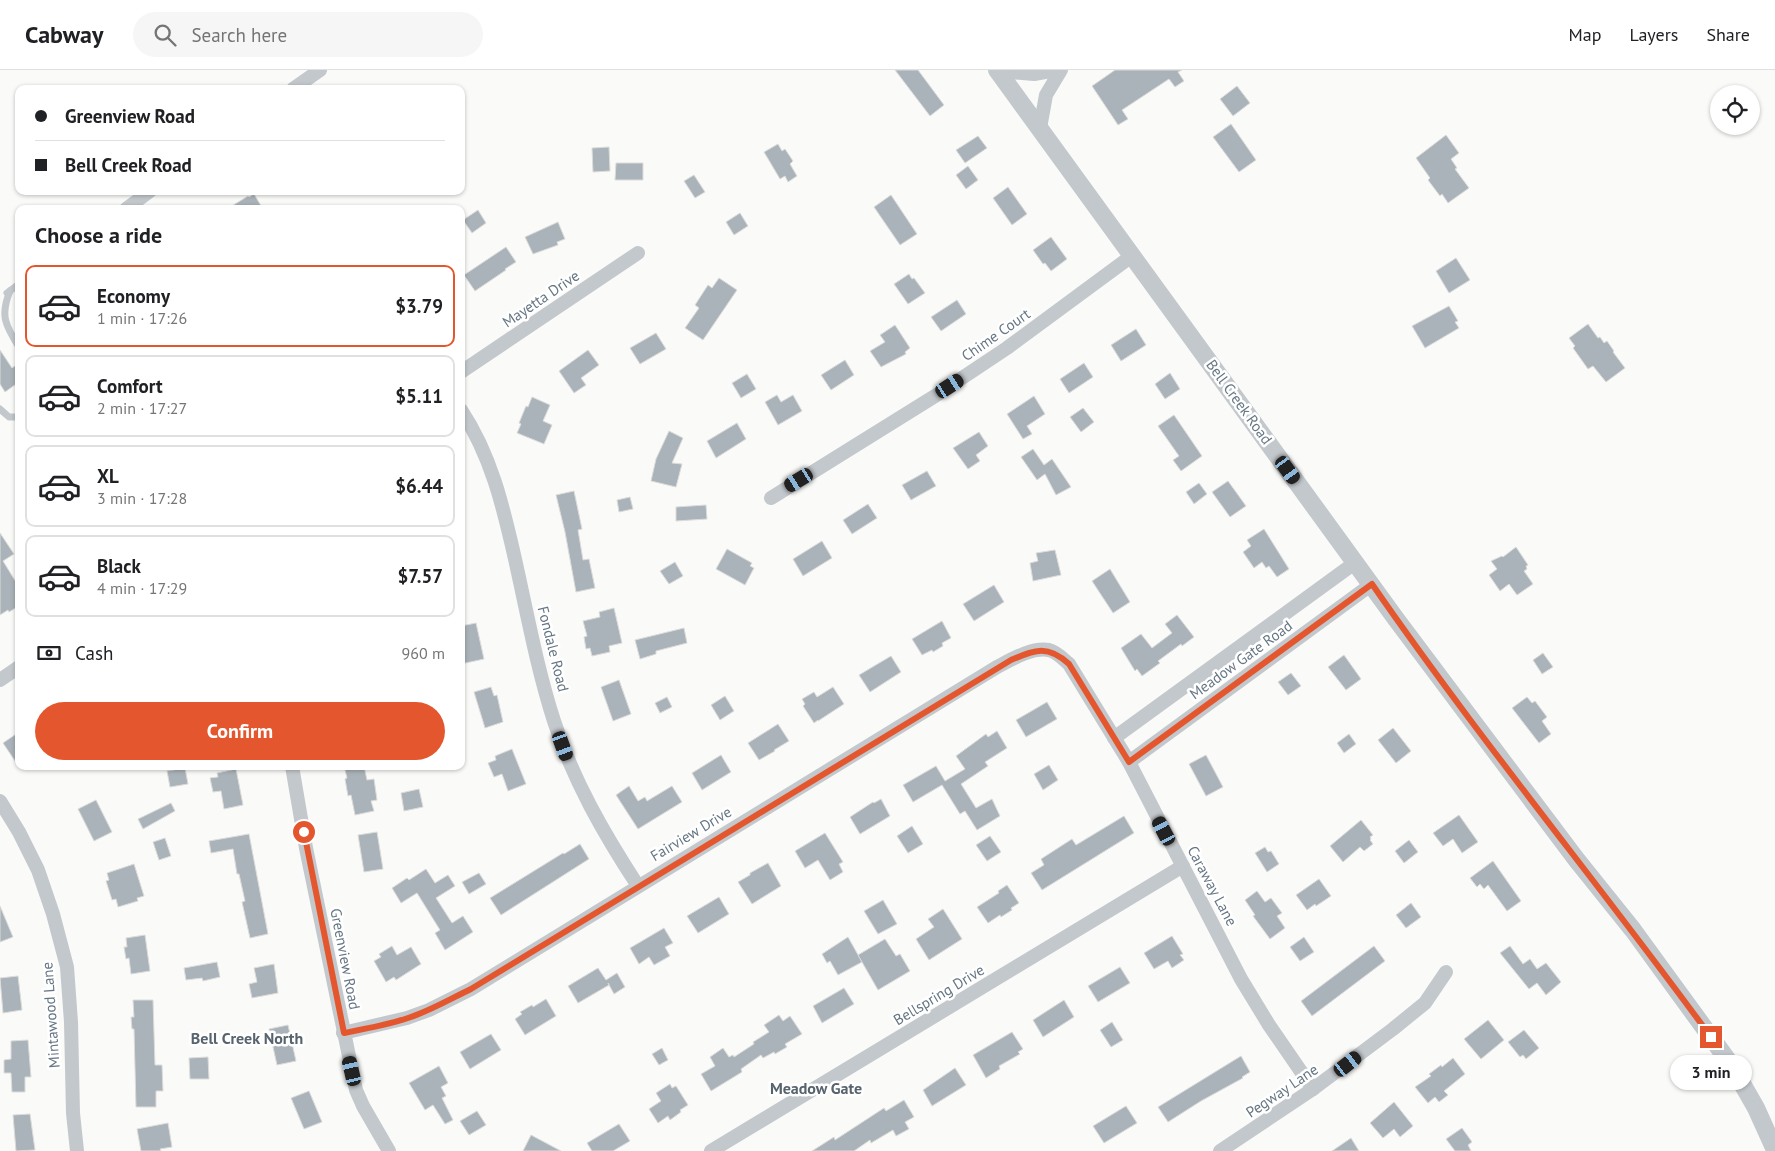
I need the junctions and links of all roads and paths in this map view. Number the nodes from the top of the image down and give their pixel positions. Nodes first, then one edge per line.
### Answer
1 (320, 70) edge
2 (997, 70) edge
3 (1056, 70) edge
4 (1061, 70) edge
5 (299, 85) edge
6 (1040, 128) junction
7 (145, 195) edge
8 (131, 205) edge
9 (638, 253) dead end
10 (1133, 255) junction
11 (15, 287) edge
12 (10, 291) junction
13 (0, 298) edge
14 (15, 341) edge
15 (465, 369) edge
16 (0, 409) edge
17 (15, 417) edge
18 (465, 417) edge
19 (771, 498) dead end
20 (1356, 562) junction
21 (1372, 584) junction
22 (1050, 650) joint
23 (15, 670) edge
24 (0, 680) edge
25 (1114, 738) junction
26 (1129, 762) junction
27 (293, 770) edge
28 (0, 801) edge
29 (1183, 866) junction
30 (638, 886) junction
31 (1446, 972) dead end
32 (344, 1033) junction
33 (1313, 1089) junction
34 (1775, 1150) edge
35 (77, 1151) edge
36 (388, 1151) edge
37 (712, 1151) edge
38 (1220, 1151) edge

1 - 5 street
2 - 3 street
2 - 6 street, Bell Creek Road
4 - 6 street
6 - 10 street, Bell Creek Road
7 - 8 street
9 - 15 street, Mayetta Drive
10 - 19 street, Chime Court
10 - 20 street, Bell Creek Road
11 - 12 lane
12 - 13 lane
12 - 14 lane
16 - 17 lane
18 - 30 street, Fondale Road
20 - 21 street, Bell Creek Road
20 - 25 street, Meadow Gate Road
21 - 26 street, Meadow Gate Road
21 - 34 street, Bell Creek Road
22 - 25 street, Caraway Lane
22 - 30 street, Fairview Drive
23 - 24 street
25 - 26 street, Caraway Lane
26 - 29 street, Caraway Lane
27 - 32 street, Greenview Road
28 - 35 street, Mintawood Lane
29 - 33 street, Caraway Lane
29 - 37 street, Bellspring Drive
30 - 32 street, Fairview Drive
31 - 33 street, Pegway Lane
32 - 36 street, Greenview Road
33 - 38 street, Pegway Lane

